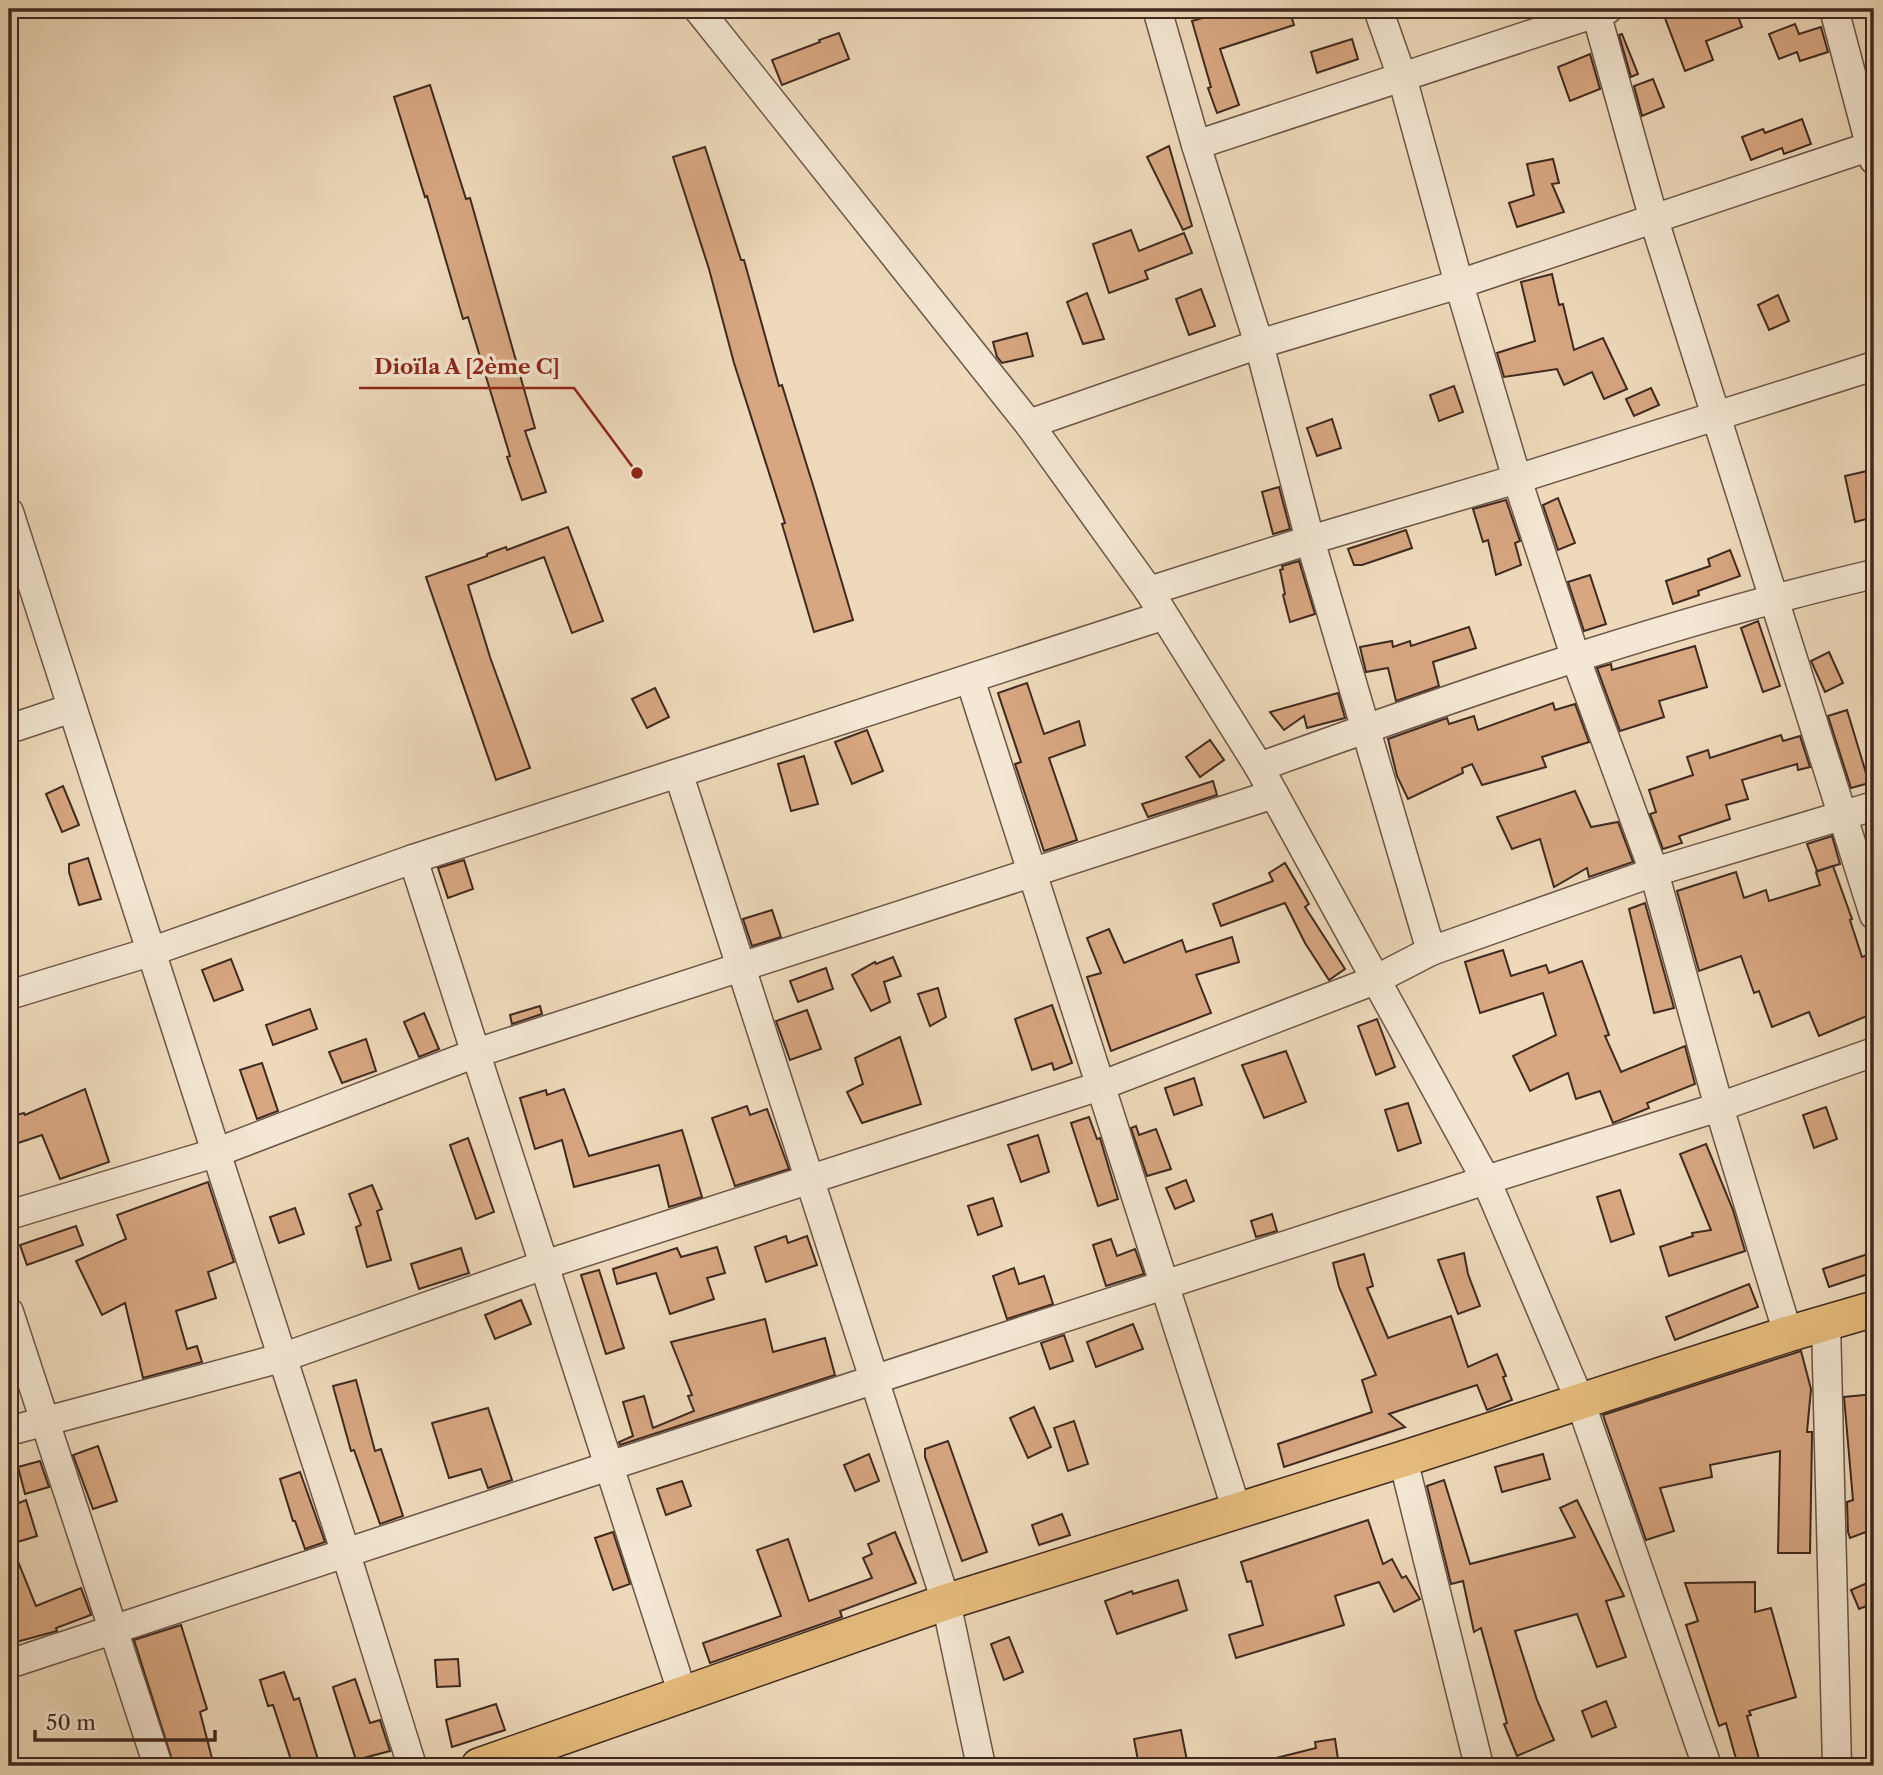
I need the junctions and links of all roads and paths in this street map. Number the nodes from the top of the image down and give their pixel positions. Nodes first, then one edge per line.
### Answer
1 (698, 9) edge
2 (1157, 9) edge
3 (1378, 9) edge
4 (1834, 9) edge
5 (1599, 10) edge
6 (1402, 77) junction
7 (1196, 145) junction
8 (1873, 150) edge
9 (1654, 220) junction
10 (1459, 284) junction
11 (1259, 344) junction
12 (1874, 366) edge
13 (1716, 415) junction
14 (1029, 425) junction
15 (1517, 479) junction
16 (11, 530) edge
17 (1310, 540) junction
18 (1874, 574) edge
19 (1149, 592) junction
20 (1774, 598) junction
21 (1162, 616) junction
22 (1576, 659) junction
23 (970, 679) junction
24 (72, 708) junction
25 (1366, 728) junction
26 (9, 729) edge
27 (1259, 767) junction
28 (679, 775) junction
29 (1274, 794) junction
30 (1874, 806) edge
31 (1842, 815) junction
32 (413, 859) junction
33 (1032, 873) junction
34 (1654, 873) junction
35 (1874, 915) edge
36 (1431, 951) junction
37 (150, 952) junction
38 (741, 968) junction
39 (1376, 980) junction
40 (9, 995) edge
41 (1874, 1052) edge
42 (476, 1053) junction
43 (1101, 1086) junction
44 (1719, 1107) junction
45 (215, 1153) junction
46 (1486, 1180) junction
47 (810, 1181) junction
48 (9, 1215) edge
49 (544, 1265) junction
50 (1165, 1286) junction
51 (1874, 1309) edge
52 (9, 1312) edge
53 (1826, 1324) junction
54 (1788, 1334) junction
55 (281, 1358) junction
56 (875, 1380) junction
57 (1580, 1401) junction
58 (45, 1421) junction
59 (9, 1431) edge
60 (1403, 1459) junction
61 (608, 1466) junction
62 (1237, 1510) junction
63 (346, 1554) junction
64 (946, 1602) junction
65 (114, 1630) junction
66 (9, 1664) edge
67 (683, 1695) junction
68 (532, 1757) edge
69 (158, 1766) edge
70 (412, 1766) edge
71 (479, 1766) edge
72 (981, 1766) edge
73 (1479, 1766) edge
74 (1707, 1766) edge
75 (1837, 1766) edge

1 - 14 street
2 - 7 street
3 - 6 street
4 - 8 street
5 - 6 street
5 - 9 street
6 - 7 street
6 - 10 street
7 - 11 street
8 - 9 street
9 - 10 street
9 - 13 street
10 - 11 street
10 - 15 street
11 - 14 street
11 - 17 street
12 - 13 street
13 - 15 street
13 - 20 street
14 - 19 street
15 - 17 street
15 - 22 street
16 - 24 street
17 - 19 street
17 - 25 street
18 - 20 street
19 - 21 street
20 - 22 street
20 - 31 street
21 - 23 street
21 - 27 street
22 - 25 street
22 - 34 street
23 - 28 street
23 - 33 street
24 - 26 street
24 - 37 street
25 - 27 street
25 - 36 street
27 - 29 street
28 - 32 street
28 - 38 street
29 - 33 street
29 - 39 street
30 - 31 street
31 - 34 street
31 - 35 street
32 - 37 street
32 - 42 street
33 - 38 street
33 - 43 street
34 - 36 street
34 - 44 street
36 - 39 street
37 - 40 street
37 - 45 street
38 - 42 street
38 - 47 street
39 - 43 street
39 - 46 street
41 - 44 street
42 - 45 street
42 - 49 street
43 - 47 street
43 - 50 street
44 - 46 street
44 - 54 street
45 - 48 street
45 - 55 street
46 - 50 street
46 - 57 street
47 - 49 street
47 - 56 street
49 - 55 street
49 - 61 street
50 - 56 street
50 - 62 street
51 - 53 main road
52 - 58 street
53 - 54 main road
53 - 75 street
54 - 57 main road
55 - 58 street
55 - 63 street
56 - 61 street
56 - 64 street
57 - 60 main road
57 - 74 street
58 - 59 street
58 - 65 street
60 - 62 main road
60 - 73 street
61 - 63 street
61 - 67 street
62 - 64 main road
63 - 65 street
63 - 70 street
64 - 67 main road
64 - 72 street
65 - 66 street
65 - 69 street
67 - 68 main road
68 - 71 main road

